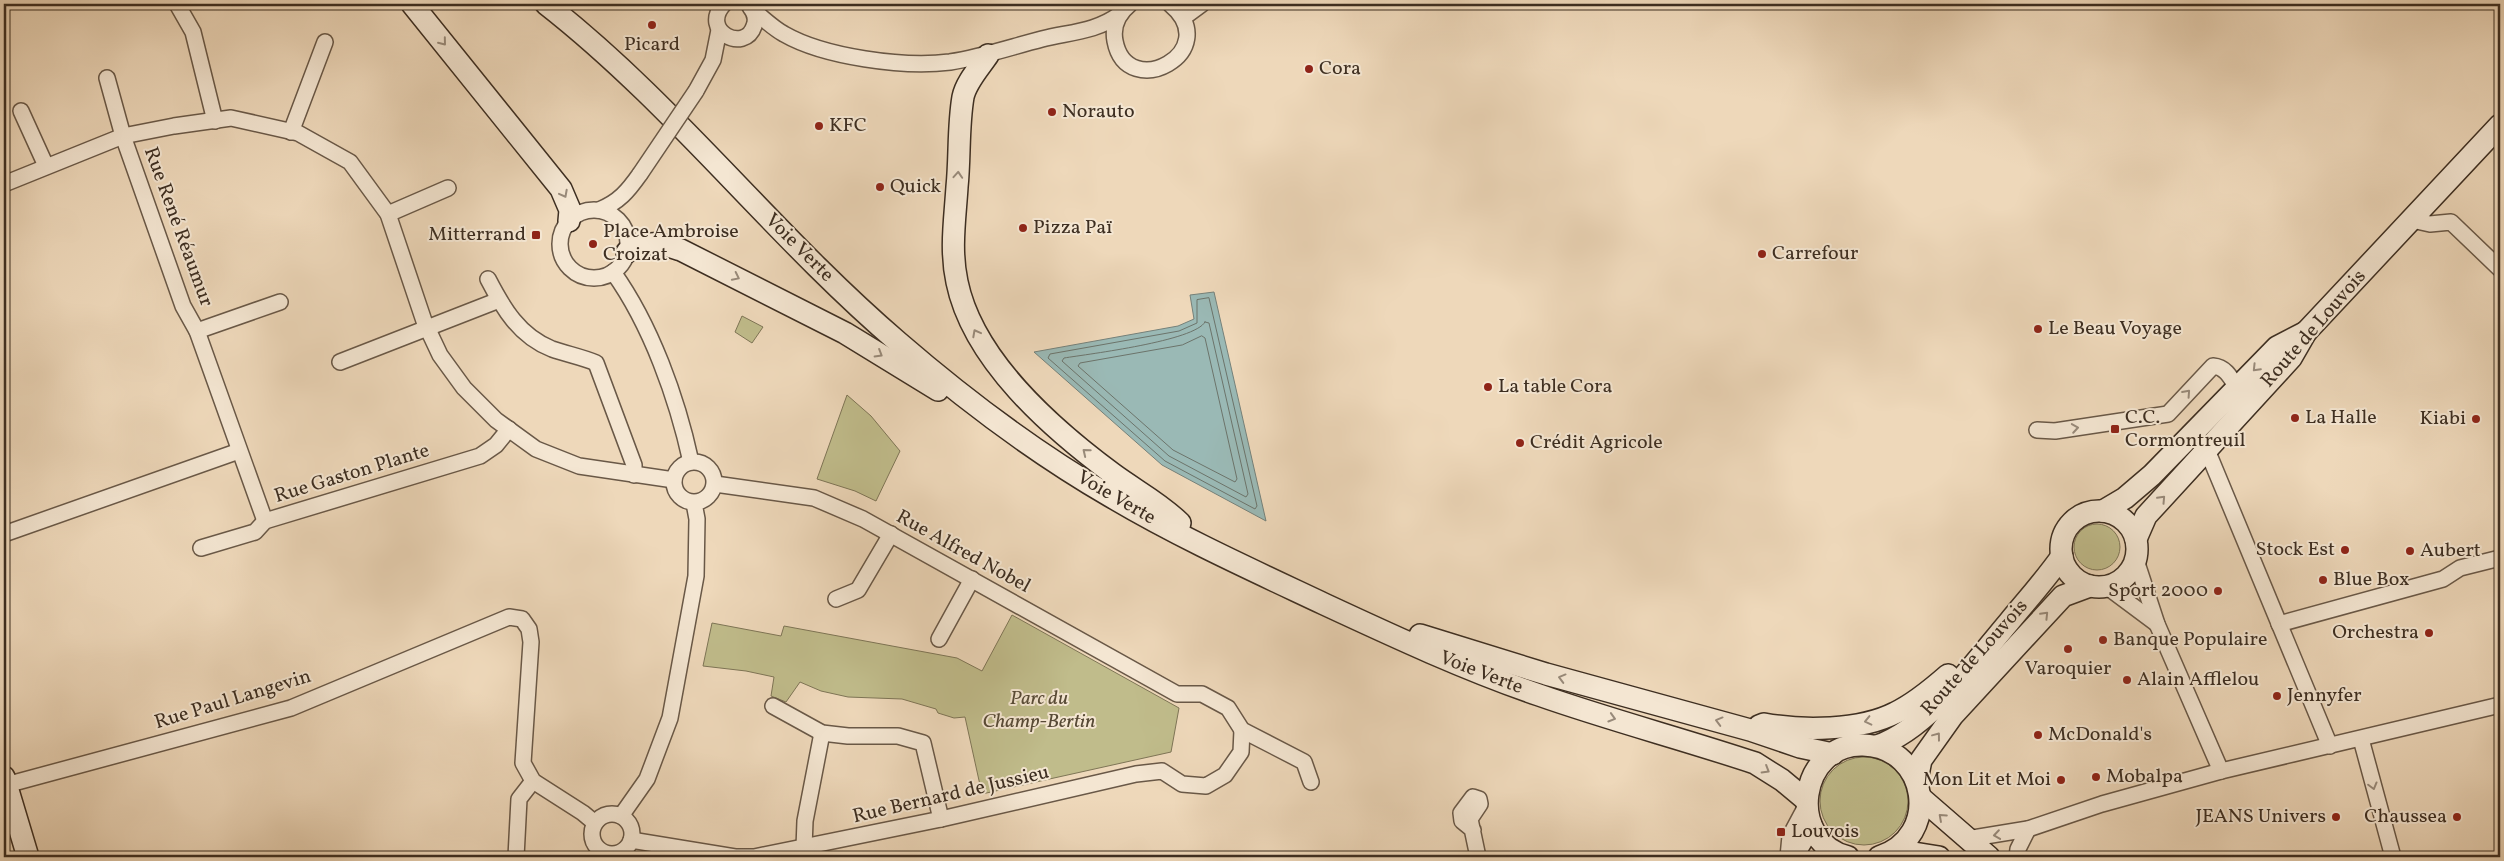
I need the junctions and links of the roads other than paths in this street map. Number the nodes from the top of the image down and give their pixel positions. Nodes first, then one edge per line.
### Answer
1 (177, 4) edge
2 (412, 4) edge
3 (546, 4) edge
4 (557, 4) edge
5 (1170, 4) edge
6 (1202, 4) edge
7 (750, 7) edge
8 (1125, 7) edge
9 (718, 14) edge
10 (1183, 18) junction
11 (1085, 32) junction
12 (784, 34) junction
13 (742, 37) junction
14 (325, 42) dead end
15 (1116, 47) junction
16 (988, 55) junction
17 (713, 60) junction
18 (107, 78) dead end
19 (21, 111) dead end
20 (216, 120) junction
21 (2500, 125) edge
22 (291, 132) junction
23 (123, 136) junction
24 (46, 166) junction
25 (4, 184) edge
26 (448, 188) dead end
27 (626, 193) junction
28 (599, 210) junction
29 (388, 214) junction
30 (2412, 220) junction
31 (569, 221) junction
32 (623, 226) junction
33 (627, 252) junction
34 (2500, 269) edge
35 (613, 272) junction
36 (488, 279) dead end
37 (499, 300) junction
38 (280, 302) dead end
39 (427, 327) junction
40 (197, 331) junction
41 (2306, 332) junction
42 (340, 362) dead end
43 (2237, 388) junction
44 (1006, 428) junction
45 (508, 429) junction
46 (2037, 430) dead end
47 (2207, 450) junction
48 (239, 451) junction
49 (690, 462) junction
50 (634, 475) junction
51 (674, 480) junction
52 (715, 484) junction
53 (694, 502) junction
54 (2103, 511) junction
55 (265, 522) junction
56 (1180, 523) junction
57 (4, 534) edge
58 (891, 534) junction
59 (201, 548) dead end
60 (2136, 549) junction
61 (2062, 556) junction
62 (2500, 558) edge
63 (972, 580) junction
64 (2098, 586) junction
65 (836, 599) dead end
66 (2157, 624) junction
67 (2279, 624) junction
68 (939, 639) dead end
69 (1970, 668) junction
70 (2500, 705) edge
71 (774, 706) dead end
72 (1242, 730) junction
73 (1750, 730) junction
74 (822, 733) junction
75 (2361, 739) junction
76 (1877, 746) junction
77 (2330, 746) junction
78 (1833, 754) junction
79 (2221, 771) junction
80 (5, 781) edge
81 (533, 781) junction
82 (1311, 782) dead end
83 (1919, 789) junction
84 (1808, 810) junction
85 (621, 816) junction
86 (940, 819) junction
87 (595, 823) junction
88 (2028, 829) junction
89 (1472, 830) dead end
90 (1967, 839) junction
91 (631, 840) junction
92 (804, 848) junction
93 (599, 854) edge
94 (1884, 856) edge
95 (28, 857) edge
96 (516, 857) edge
97 (1478, 857) edge
98 (1788, 857) edge
99 (1792, 857) edge
100 (1843, 857) edge
101 (1939, 857) edge
102 (1989, 857) edge
103 (2017, 857) edge
104 (2393, 857) edge

1 - 20 street
2 -> 31 main road
3 - 44 main road, Voie Verte
4 - 56 main road, Voie Verte
5 - 10 street
6 - 10 street
7 - 12 street
7 - 13 street
8 - 11 street
8 - 15 street
9 - 13 street
9 - 17 street
10 - 15 street
11 - 15 street
11 - 16 street
12 - 13 street
12 - 16 street
13 - 17 street
14 - 22 street
56 -> 16 main road
17 - 27 street, bridge
18 - 23 street, Rue René Réaumur
19 - 24 street
20 - 22 street
20 - 23 street
21 - 30 main road, Route de Louvois
22 - 29 street
23 - 24 street
23 - 40 street, Rue René Réaumur
24 - 25 street
26 - 29 street
27 - 28 street
27 - 32 street
28 - 31 street
28 - 32 street
29 - 39 street
30 - 34 street
30 - 41 main road, Route de Louvois
31 - 35 street
32 - 33 street
33 - 35 street
33 -> 44 main road
35 - 49 street
36 - 37 street
37 - 39 street
37 - 50 street
38 - 40 street, Rue René Réaumur
39 - 42 street
39 - 45 street
40 - 48 street, Rue René Réaumur
41 -> 43 main road, Route de Louvois
41 - 47 main road, Route de Louvois
46 -> 43 street
43 - 54 main road, Route de Louvois
44 -> 84 main road, Voie Verte
45 - 50 street
45 - 55 street, Rue Gaston Plante
60 -> 47 main road, Route de Louvois
47 - 67 street
48 - 55 street, Rue René Réaumur
48 - 57 street
49 - 51 street
49 - 52 street
50 - 51 street
51 - 53 street
52 - 53 street
52 - 58 street, Rue Alfred Nobel
53 - 85 street
54 - 60 main road
54 - 61 main road
55 - 59 street, Rue Gaston Plante
73 -> 56 main road, Voie Verte
58 - 63 street, Rue Alfred Nobel
58 - 65 street
60 - 64 main road
60 - 66 street
61 - 64 main road
61 - 69 main road, Route de Louvois
62 - 67 street
63 - 68 street
63 - 72 street, Rue Alfred Nobel
64 - 66 street
83 -> 64 main road, Route de Louvois
66 - 79 street
67 - 77 street
69 -> 73 main road
69 - 76 main road, Route de Louvois
70 - 75 street
71 - 74 street
72 - 82 street
72 - 86 street, Rue Bernard de Jussieu
73 - 78 main road, Voie Verte
74 - 86 street
74 - 92 street
75 - 77 street
75 -> 104 street
76 - 78 main road
76 - 83 main road
77 - 79 street
78 - 84 main road
79 - 88 street
80 - 81 street, Rue Paul Langevin
80 - 95 main road
81 - 87 street
81 - 96 street
90 -> 83 main road
83 - 94 main road, Route de Louvois
84 - 98 street
84 - 99 main road
84 - 100 main road, Voie Verte
85 - 87 street
85 - 91 street
86 - 92 street, Rue Bernard de Jussieu
87 - 93 street
88 -> 90 street
88 - 103 street
89 - 97 street
90 - 102 main road
91 - 92 street, Rue Bernard de Jussieu
91 - 93 street
94 - 101 main road

